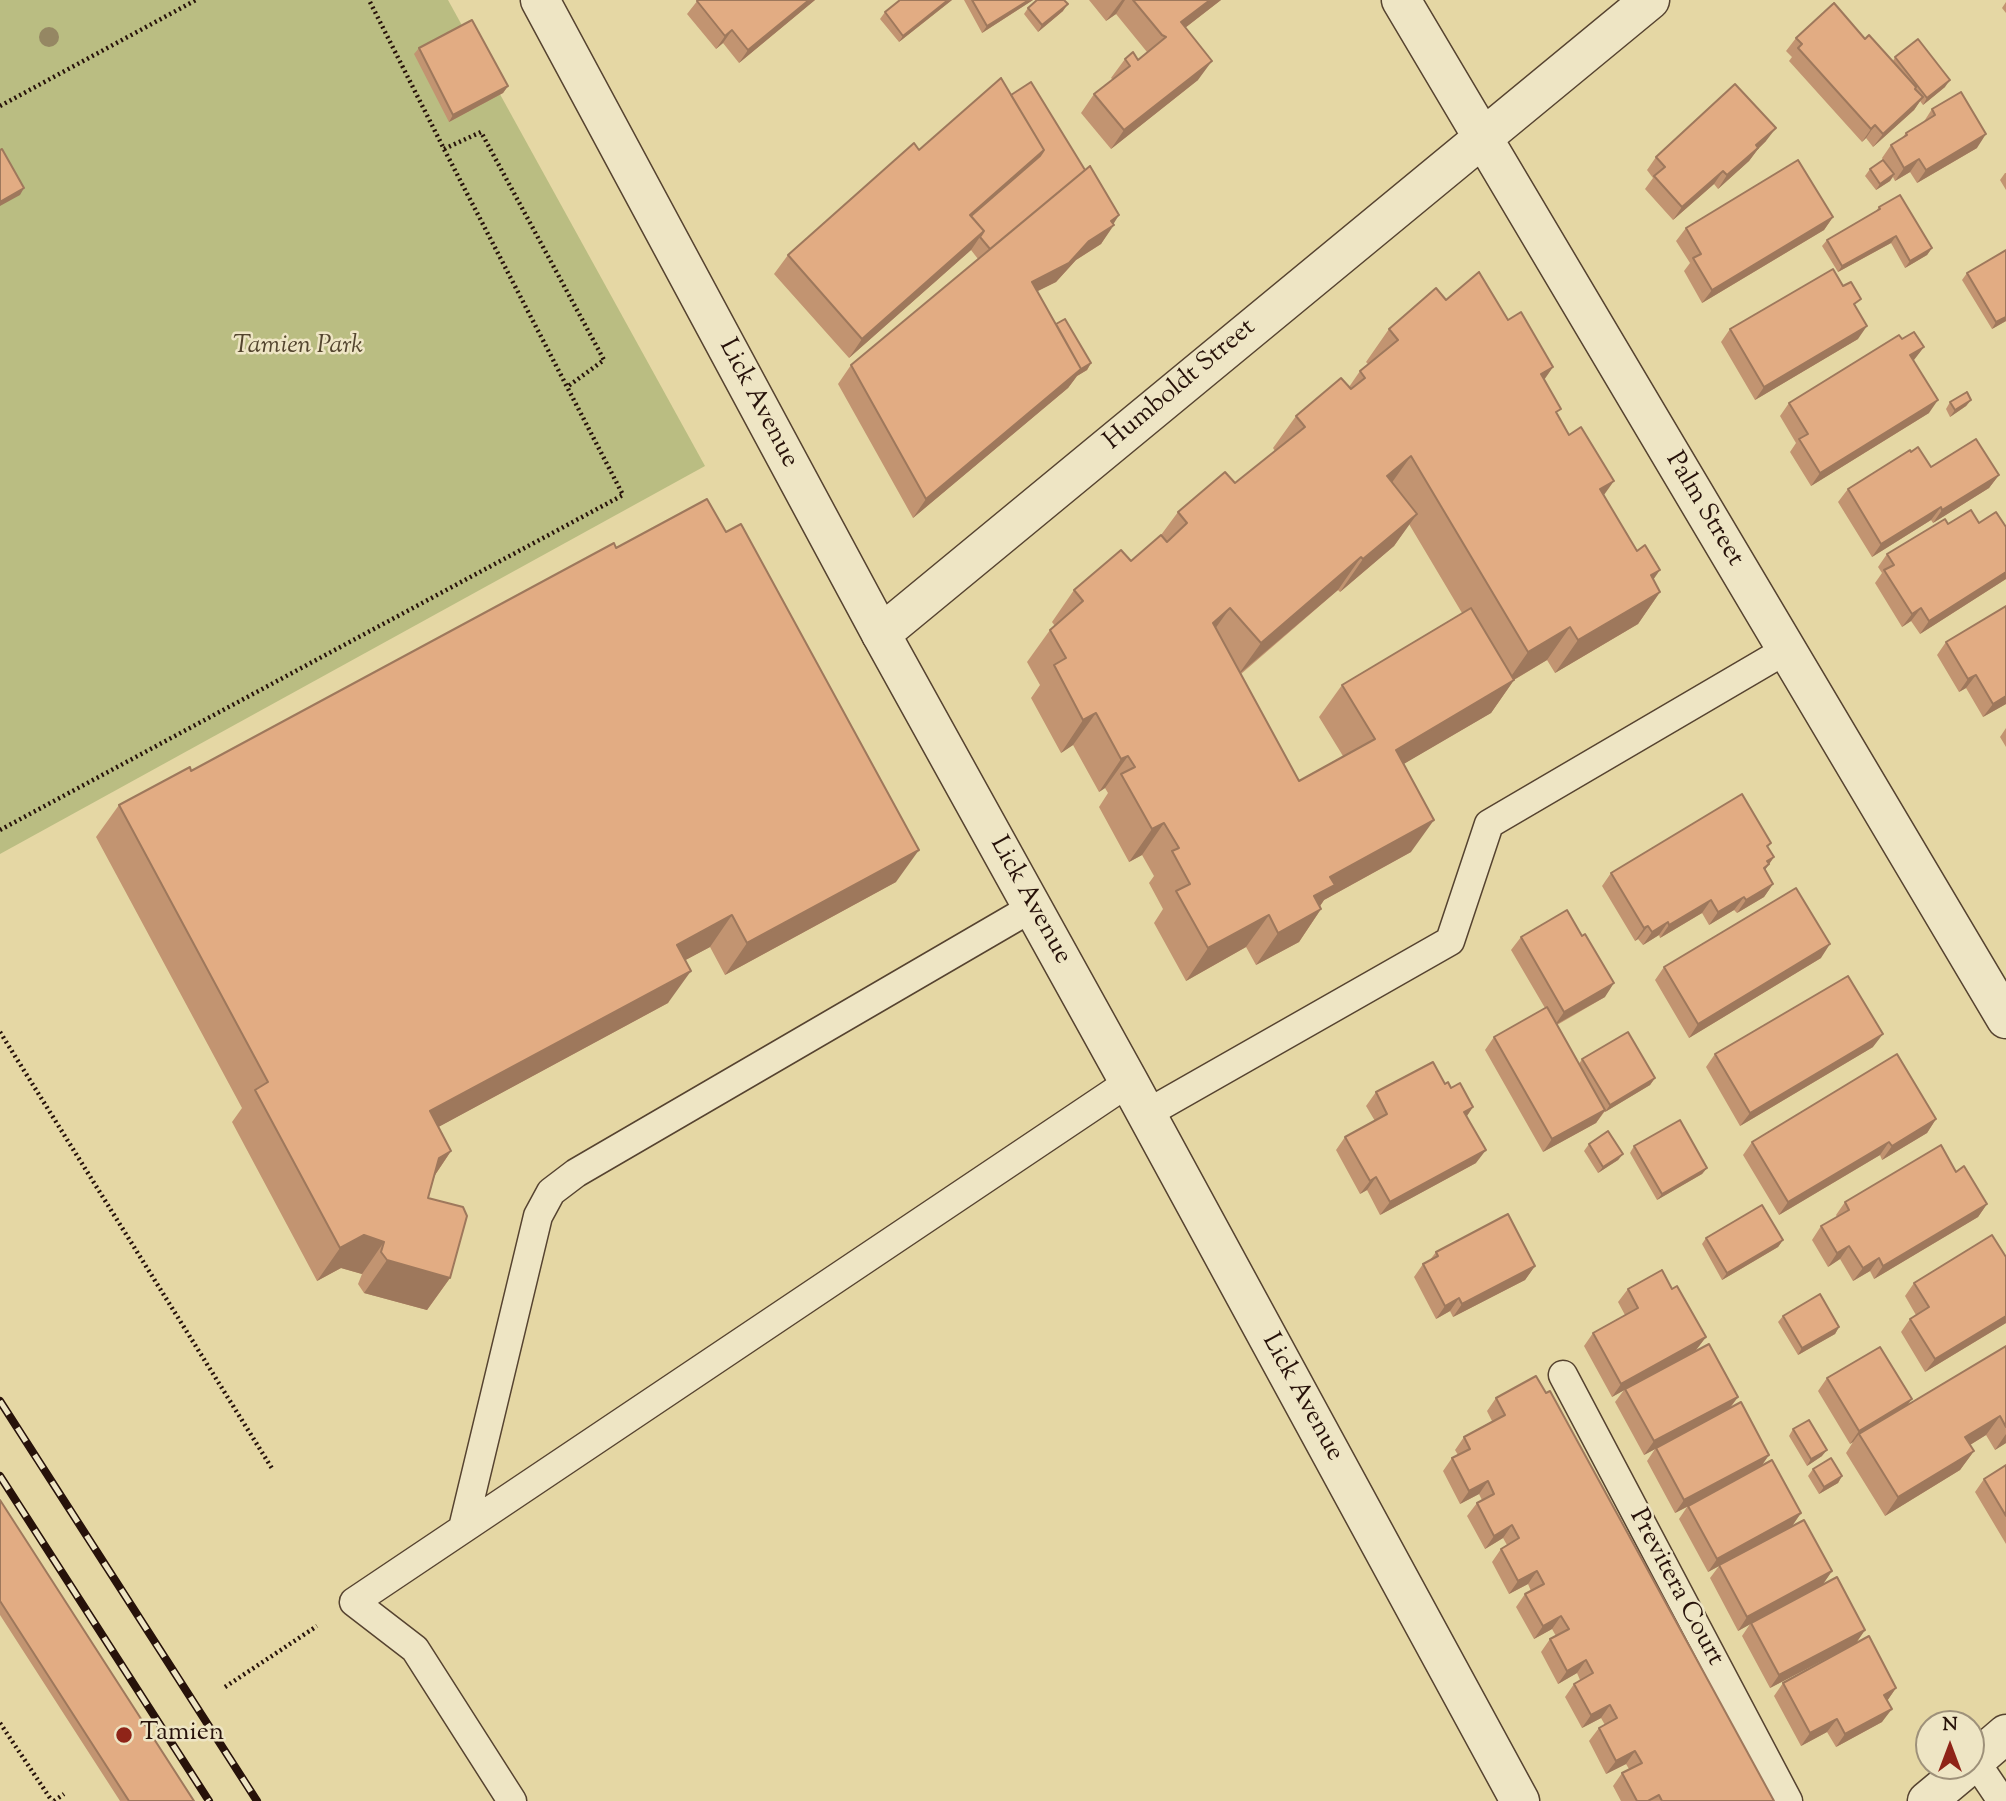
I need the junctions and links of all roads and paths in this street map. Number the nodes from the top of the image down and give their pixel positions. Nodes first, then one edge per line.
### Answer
1 (195, 0) edge
2 (369, 0) edge
3 (540, 0) edge
4 (1401, 0) edge
5 (1650, 0) edge
6 (0, 106) edge
7 (1482, 137) junction
8 (444, 149) junction
9 (567, 387) junction
10 (881, 634) junction
11 (1786, 650) junction
12 (0, 830) edge
13 (1033, 907) junction
14 (2006, 1019) edge
15 (0, 1032) edge
16 (1138, 1098) junction
17 (1563, 1376) dead end
18 (273, 1469) dead end
19 (463, 1528) junction
20 (354, 1602) junction
21 (225, 1687) dead end
22 (0, 1723) edge
23 (2006, 1734) edge
24 (1985, 1752) edge
25 (1952, 1780) edge
26 (1984, 1780) edge
27 (64, 1794) dead end
28 (53, 1801) edge
29 (512, 1801) edge
30 (1520, 1801) edge
31 (1788, 1801) edge
32 (1927, 1801) edge
33 (2002, 1801) edge

1 - 6 path
2 - 8 path
3 - 10 street, Lick Avenue
4 - 7 street, Palm Street
5 - 7 street, Humboldt Street
7 - 10 street, Humboldt Street
7 - 11 street, Palm Street
8 - 9 path
8 - 9 path
9 - 12 path
10 - 13 street, Lick Avenue
11 - 14 street, Palm Street
11 - 16 lane
13 - 16 street, Lick Avenue
13 - 19 lane
15 - 18 path
16 - 19 lane
16 - 30 street, Lick Avenue
17 - 31 lane, Previtera Court
19 - 20 lane
20 - 21 path
20 - 29 lane
22 - 28 path
23 - 24 street
25 - 32 street
26 - 33 lane
27 - 28 path

